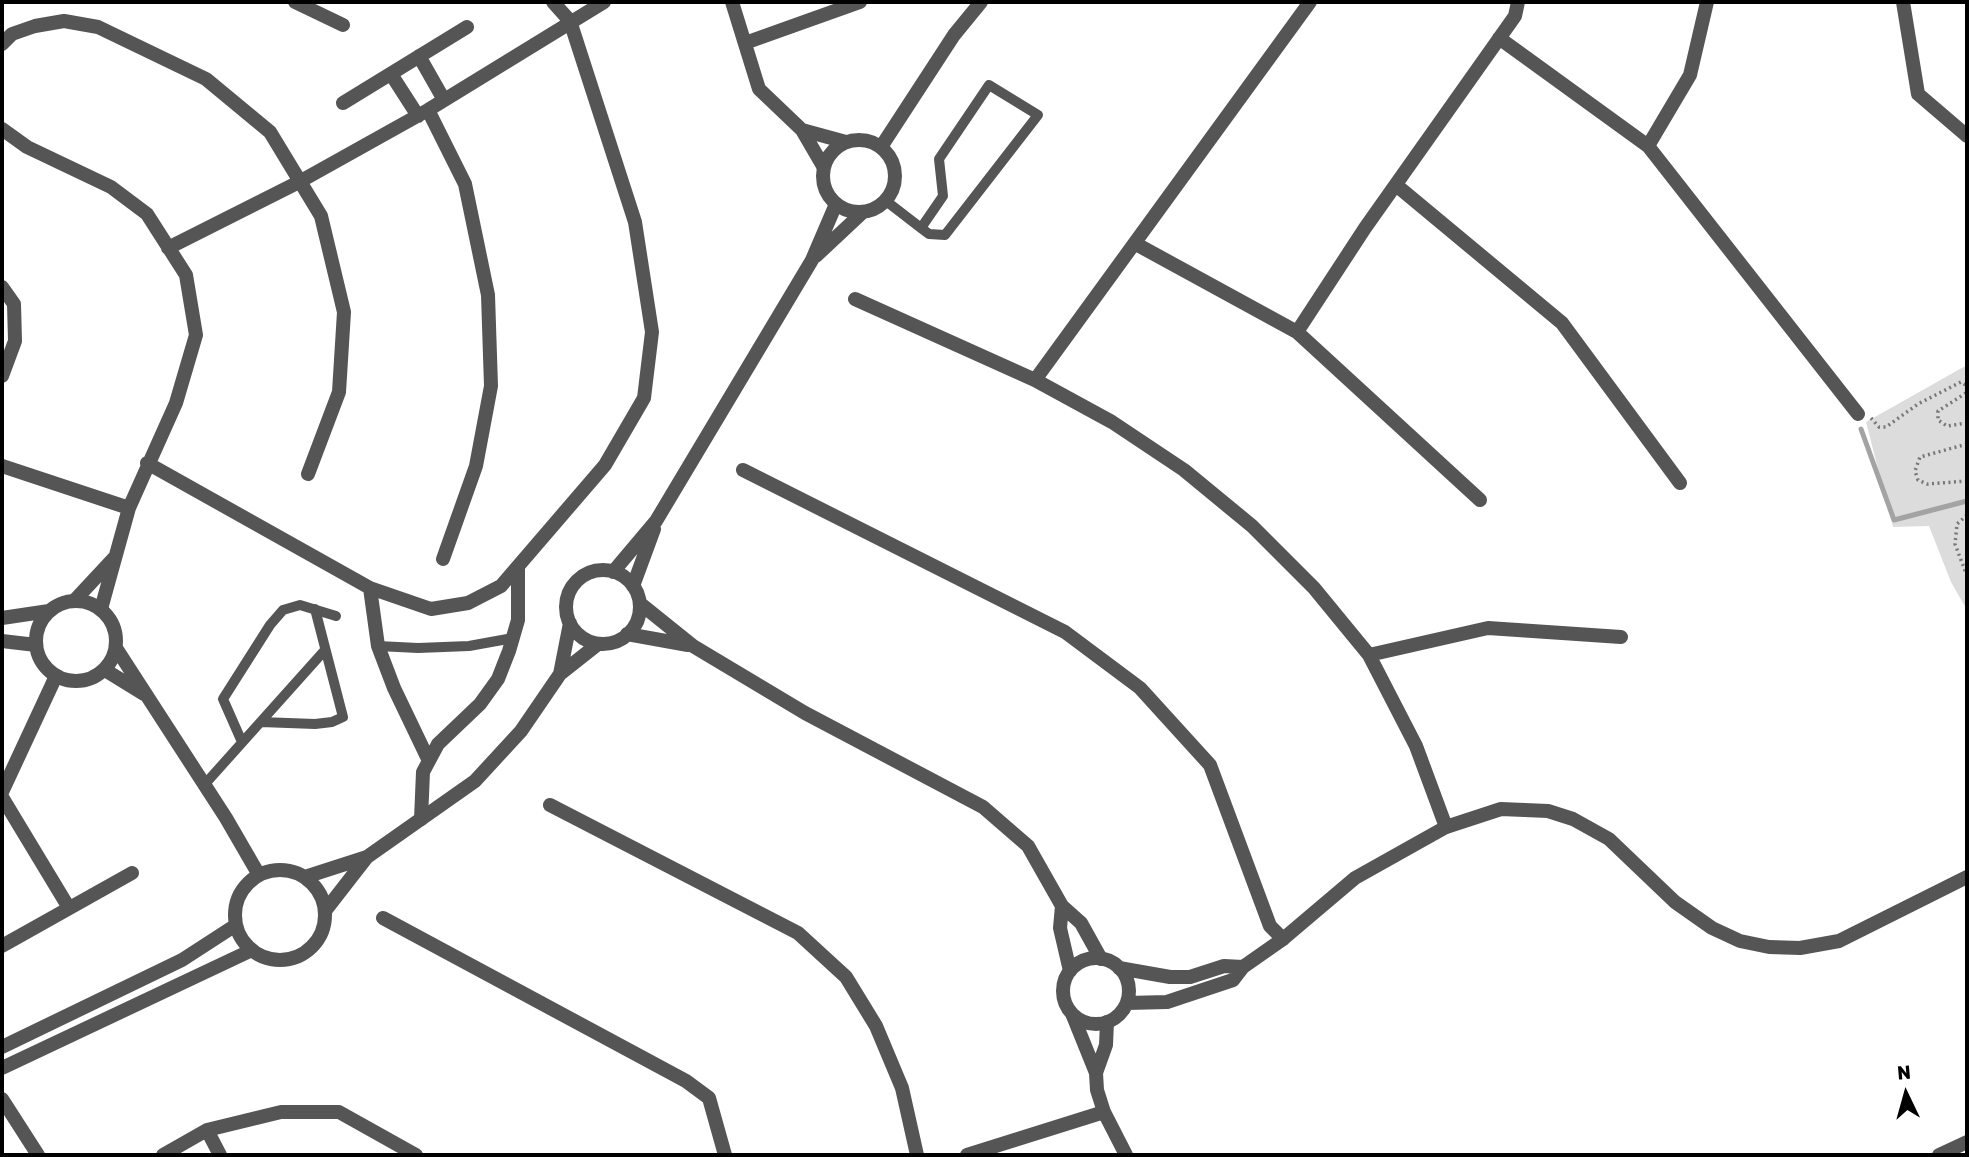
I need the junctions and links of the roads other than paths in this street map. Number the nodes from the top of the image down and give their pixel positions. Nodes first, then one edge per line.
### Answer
1 (295, 2) edge
2 (553, 2) edge
3 (604, 2) edge
4 (732, 2) edge
5 (860, 2) edge
6 (981, 2) edge
7 (1310, 2) edge
8 (1518, 2) edge
9 (1707, 2) edge
10 (1903, 2) edge
11 (570, 22) junction
12 (343, 25) dead end
13 (467, 27) dead end
14 (1499, 38) junction
15 (745, 43) junction
16 (2, 44) edge
17 (419, 57) junction
18 (391, 74) junction
19 (444, 100) junction
20 (343, 103) dead end
21 (423, 113) junction
22 (2, 129) edge
23 (802, 130) junction
24 (1967, 136) edge
25 (846, 142) junction
26 (1647, 146) junction
27 (881, 147) junction
28 (823, 166) junction
29 (299, 182) junction
30 (1396, 185) junction
31 (886, 201) junction
32 (836, 204) junction
33 (863, 212) junction
34 (921, 228) junction
35 (1136, 244) junction
36 (168, 248) junction
37 (812, 260) junction
38 (2, 287) edge
39 (855, 299) dead end
40 (1297, 332) junction
41 (2, 376) edge
42 (1035, 380) junction
43 (1858, 414) road end
44 (147, 463) junction
45 (2, 466) edge
46 (743, 470) dead end
47 (308, 474) dead end
48 (1680, 483) dead end
49 (1480, 500) dead end
50 (129, 508) junction
51 (656, 521) junction
52 (116, 556) junction
53 (443, 559) dead end
54 (517, 567) junction
55 (613, 572) junction
56 (633, 586) junction
57 (370, 588) junction
58 (75, 601) junction
59 (642, 605) junction
60 (315, 609) junction
61 (101, 610) junction
62 (49, 611) junction
63 (336, 616) dead end
64 (2, 618) edge
65 (570, 623) junction
66 (627, 634) junction
67 (1621, 637) dead end
68 (513, 638) junction
69 (2, 641) edge
70 (598, 644) junction
71 (36, 645) junction
72 (378, 646) junction
73 (693, 646) junction
74 (116, 648) junction
75 (326, 650) junction
76 (1369, 655) junction
77 (105, 670) junction
78 (560, 674) junction
79 (56, 676) junction
80 (148, 696) junction
81 (261, 722) junction
82 (242, 742) junction
83 (429, 761) junction
84 (205, 784) junction
85 (2, 795) edge
86 (550, 805) dead end
87 (421, 819) junction
88 (1446, 827) junction
89 (367, 857) junction
90 (132, 873) dead end
91 (259, 875) junction
92 (305, 877) junction
93 (1967, 877) edge
94 (1062, 906) junction
95 (69, 908) junction
96 (325, 911) junction
97 (383, 918) dead end
98 (236, 925) junction
99 (1283, 939) junction
100 (2, 946) edge
101 (252, 950) junction
102 (1101, 959) junction
103 (1242, 967) junction
104 (1119, 968) junction
105 (1070, 971) junction
106 (1127, 1003) junction
107 (1073, 1016) junction
108 (1107, 1022) junction
109 (2, 1047) edge
110 (2, 1068) edge
111 (1096, 1073) junction
112 (2, 1099) edge
113 (1104, 1112) junction
114 (207, 1130) junction
115 (1967, 1142) edge
116 (38, 1155) edge
117 (163, 1155) edge
118 (220, 1155) edge
119 (416, 1155) edge
120 (725, 1155) edge
121 (918, 1155) edge
122 (967, 1155) edge
123 (1126, 1155) edge
124 (1940, 1155) edge

1 - 12 street
2 - 11 street
3 - 11 street
4 - 15 street
5 - 15 street
6 - 27 street
7 - 35 street
8 - 14 street
9 - 26 street
10 - 24 street
11 - 19 street
11 - 54 street
13 - 17 street
14 - 26 street
14 - 30 street
15 - 23 street
16 - 29 street
17 - 18 street
17 - 19 street
18 - 20 street
18 - 21 street
19 - 21 street
21 - 29 street
21 - 53 street
22 - 36 street
23 - 25 street
23 - 28 street
25 - 27 street
25 - 28 street
26 - 43 street
27 - 31 street
28 - 32 street
29 - 36 street
29 - 47 street
30 - 40 street
30 - 48 street
31 - 33 street
31 - 34 lane
32 - 33 street
32 - 37 street
33 - 37 street
34 - 34 lane
35 - 40 street
35 - 42 street
36 - 44 street
37 - 51 street
38 - 41 street
39 - 42 street
40 - 49 street
42 - 76 street
44 - 50 street
44 - 57 street
45 - 50 street
46 - 99 street
50 - 52 street
51 - 55 street
51 - 56 street
52 - 58 street
52 - 61 street
54 - 57 street
54 - 68 street
55 - 56 street
55 - 65 street
56 - 59 street
57 - 72 street
58 - 61 street
58 - 62 street
59 - 66 street
59 - 73 street
60 - 63 lane
60 - 75 lane
60 - 82 lane
61 - 74 street
62 - 64 street
62 - 71 street
65 - 70 street
65 - 78 street
66 - 70 street
66 - 73 street
67 - 76 street
68 - 72 lane
68 - 83 street
69 - 71 street
70 - 78 street
71 - 79 street
72 - 83 street
73 - 94 street
74 - 77 street
74 - 80 street
75 - 81 lane
75 - 81 lane
76 - 88 street
77 - 79 street
77 - 80 street
78 - 87 street
79 - 85 street
80 - 84 street
81 - 82 lane
82 - 84 lane
83 - 87 street
84 - 91 street
85 - 95 street
86 - 121 street
87 - 89 street
88 - 93 street
88 - 99 street
89 - 92 street
89 - 96 street
90 - 95 street
91 - 92 street
91 - 98 street
92 - 96 street
94 - 102 street
94 - 105 street
95 - 100 street
96 - 101 street
97 - 120 street
98 - 101 street
98 - 109 street
99 - 103 street
101 - 110 street
102 - 104 street
102 - 105 street
103 - 104 street
103 - 106 street
104 - 106 street
105 - 107 street
106 - 108 street
107 - 108 street
107 - 111 street
108 - 111 street
111 - 113 street
112 - 116 street
113 - 122 street
113 - 123 street
114 - 117 street
114 - 118 street
114 - 119 street
115 - 124 street

